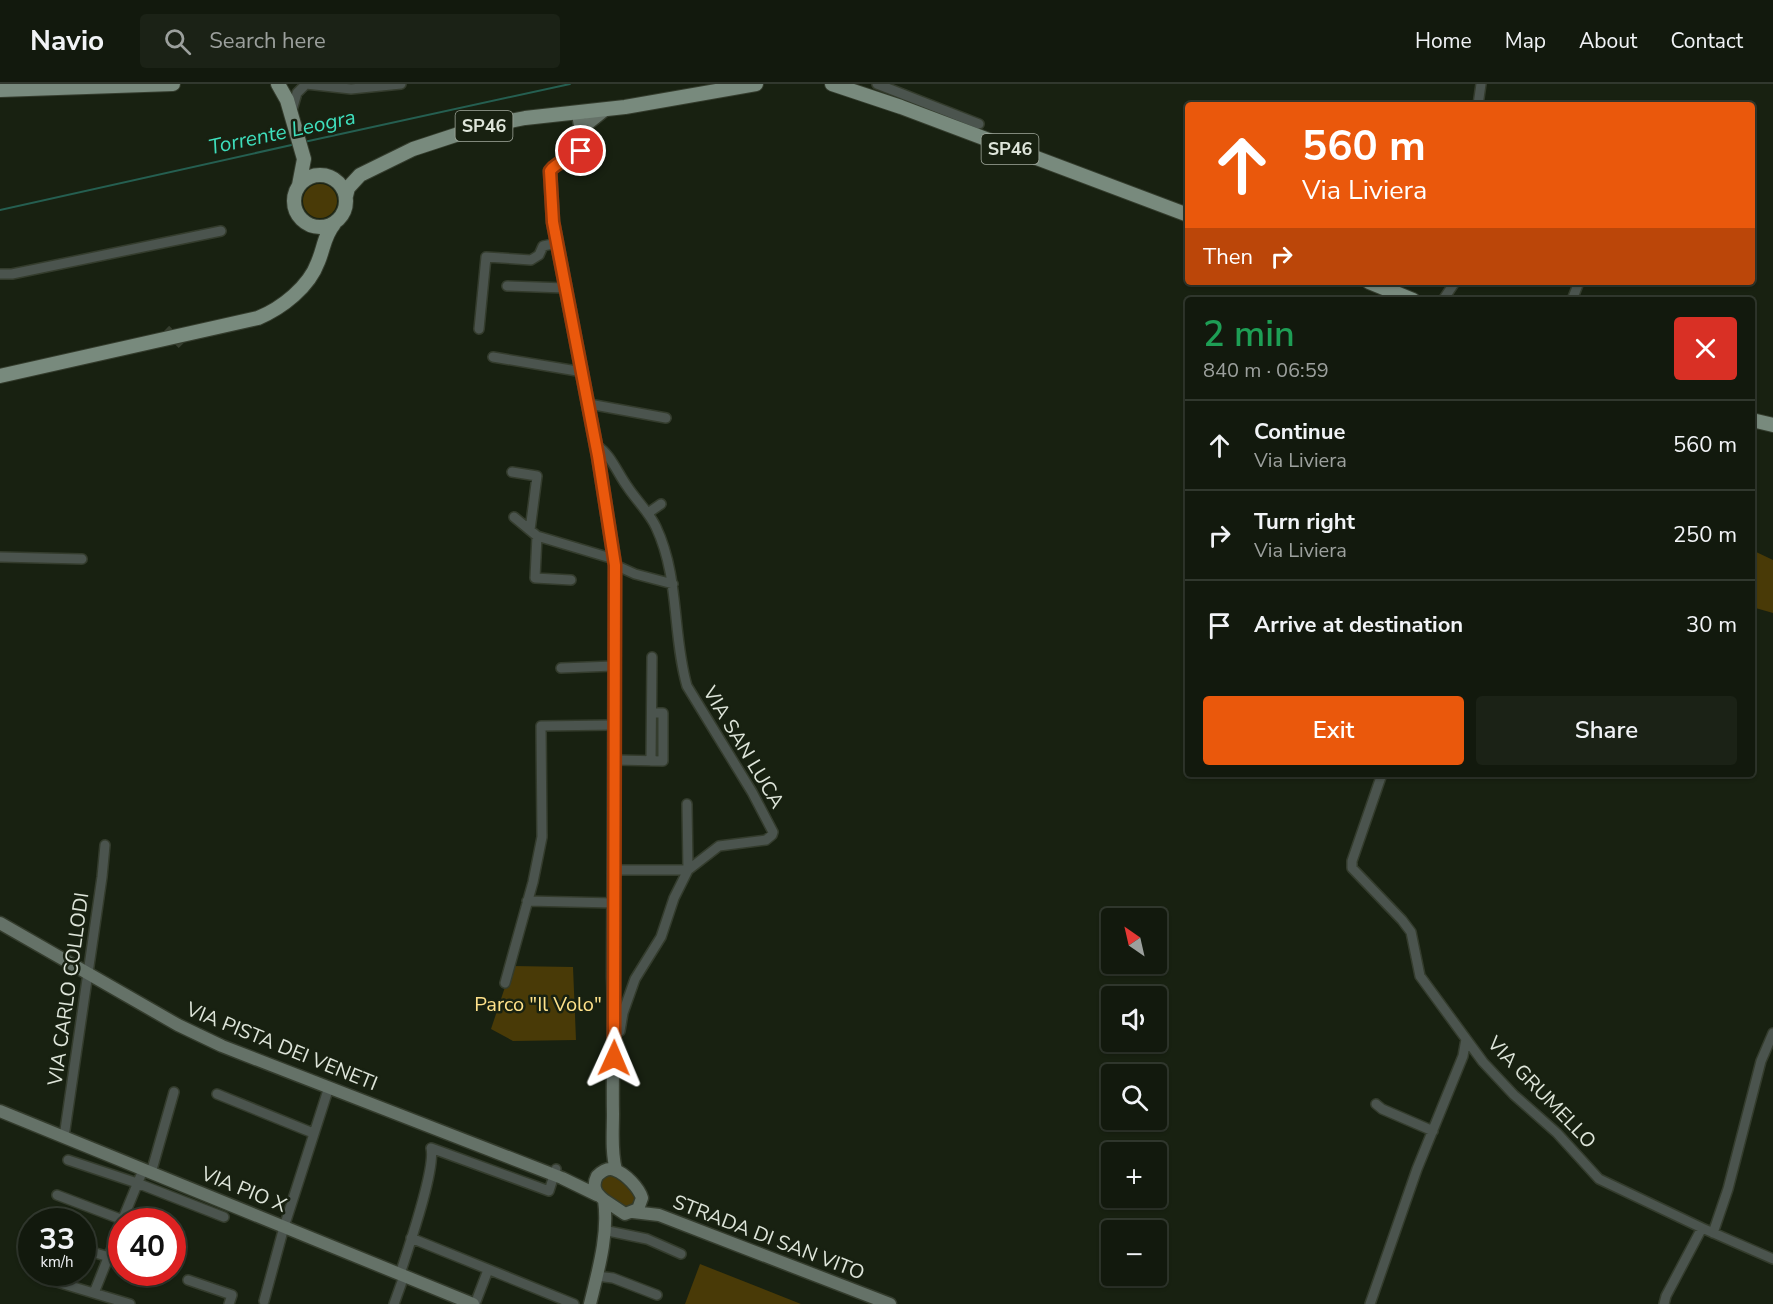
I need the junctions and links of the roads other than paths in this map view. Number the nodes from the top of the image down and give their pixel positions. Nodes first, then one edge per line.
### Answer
1 (172, 84) edge
2 (278, 84) edge
3 (287, 84) edge
4 (305, 84) edge
5 (363, 84) edge
6 (401, 84) edge
7 (756, 84) edge
8 (832, 84) edge
9 (877, 84) edge
10 (1481, 84) edge
11 (32, 86) edge
12 (352, 87) edge
13 (374, 88) junction
14 (0, 90) edge
15 (1478, 102) edge
16 (290, 105) junction
17 (605, 110) junction
18 (578, 113) junction
19 (979, 124) dead end
20 (581, 135) junction
21 (304, 159) junction
22 (360, 175) junction
23 (330, 177) junction
24 (299, 184) junction
25 (346, 196) junction
26 (1185, 214) edge
27 (334, 224) junction
28 (309, 225) junction
29 (221, 231) dead end
30 (557, 243) junction
31 (321, 250) junction
32 (0, 274) edge
33 (1376, 285) edge
34 (507, 286) dead end
35 (565, 288) junction
36 (1406, 297) edge
37 (479, 329) dead end
38 (493, 357) dead end
39 (583, 372) junction
40 (0, 376) edge
41 (588, 404) junction
42 (666, 418) dead end
43 (1755, 421) edge
44 (1773, 425) edge
45 (597, 446) junction
46 (512, 472) dead end
47 (661, 504) dead end
48 (648, 513) junction
49 (514, 517) dead end
50 (534, 533) junction
51 (0, 557) edge
52 (82, 560) dead end
53 (614, 562) junction
54 (571, 580) dead end
55 (673, 584) junction
56 (651, 657) dead end
57 (614, 666) junction
58 (561, 668) dead end
59 (614, 725) junction
60 (615, 760) junction
61 (1381, 777) edge
62 (687, 804) dead end
63 (105, 845) dead end
64 (614, 870) junction
65 (688, 870) junction
66 (527, 901) junction
67 (614, 903) junction
68 (0, 923) edge
69 (88, 972) junction
70 (505, 982) dead end
71 (615, 1032) junction
72 (1773, 1033) edge
73 (1466, 1039) junction
74 (329, 1087) junction
75 (174, 1092) dead end
76 (217, 1094) dead end
77 (1376, 1104) dead end
78 (0, 1111) edge
79 (1433, 1131) junction
80 (313, 1133) junction
81 (64, 1137) junction
82 (613, 1141) junction
83 (68, 1160) dead end
84 (616, 1170) junction
85 (147, 1171) junction
86 (557, 1174) junction
87 (599, 1174) junction
88 (137, 1183) junction
89 (57, 1195) dead end
90 (601, 1198) junction
91 (642, 1198) junction
92 (127, 1208) edge
93 (629, 1213) junction
94 (108, 1215) edge
95 (659, 1215) junction
96 (224, 1217) dead end
97 (284, 1227) junction
98 (1702, 1228) junction
99 (1713, 1233) junction
100 (605, 1236) junction
101 (411, 1238) junction
102 (681, 1254) dead end
103 (108, 1259) edge
104 (1773, 1259) edge
105 (488, 1270) junction
106 (402, 1275) junction
107 (596, 1276) junction
108 (188, 1280) dead end
109 (70, 1286) edge
110 (94, 1293) junction
111 (657, 1295) dead end
112 (264, 1301) dead end
113 (130, 1304) edge
114 (229, 1304) edge
115 (394, 1304) edge
116 (474, 1304) edge
117 (574, 1304) edge
118 (590, 1304) edge
119 (890, 1304) edge
120 (1370, 1304) edge
121 (1664, 1304) edge

1 - 11 main road
2 - 16 main road
3 - 16 main road
4 - 12 street
4 - 16 street
5 - 13 street
6 - 13 street
7 - 17 main road
8 - 26 main road, SP46
9 - 19 street
10 - 15 street
11 - 14 main road
12 - 13 street
16 - 21 main road
17 - 18 main road
17 - 20 street
18 - 20 street
18 - 22 main road, SP46
20 - 30 street
21 - 23 main road
21 - 24 main road
22 - 23 main road, SP46
22 - 25 main road
23 - 24 main road, SP46
23 - 25 main road
24 - 28 main road
25 - 27 main road
27 - 28 main road
27 - 31 main road
28 - 31 main road
29 - 32 street
30 - 35 street
30 - 37 street
31 - 40 main road
33 - 36 main road
34 - 35 street
35 - 39 street
38 - 39 street
39 - 41 street
41 - 42 street
41 - 45 street
43 - 44 main road
45 - 48 street, VIA SAN LUCA
45 - 53 street
46 - 50 street
47 - 48 street
48 - 55 street, VIA SAN LUCA
49 - 50 street
50 - 53 street
50 - 54 street
51 - 52 street
53 - 55 street
53 - 57 street
55 - 65 street, VIA SAN LUCA
56 - 60 street
57 - 58 street
57 - 59 street
59 - 60 street
59 - 66 street
60 - 64 street
61 - 73 street, VIA GRUMELLO
62 - 65 street
63 - 69 street, VIA CARLO COLLODI
64 - 65 street
64 - 67 street
65 - 71 street, VIA SAN LUCA
66 - 67 street
66 - 70 street
67 - 71 street
68 - 69 street, VIA PISTA DEI VENETI
69 - 74 street, VIA PISTA DEI VENETI
69 - 81 street, VIA CARLO COLLODI
71 - 82 street
72 - 99 street
73 - 79 street
73 - 98 street, VIA GRUMELLO
74 - 80 street
74 - 86 street, VIA PISTA DEI VENETI
75 - 85 street
76 - 80 street
77 - 79 street
78 - 81 street, VIA PIO X
79 - 120 street
80 - 97 street
81 - 85 street, VIA PIO X
82 - 84 street
82 - 87 street
83 - 88 street
84 - 87 street, VIA PISTA DEI VENETI
84 - 91 street
85 - 88 street
85 - 97 street, VIA PIO X
86 - 87 street, VIA PISTA DEI VENETI
86 - 90 street, VIA PISTA DEI VENETI
86 - 101 street
87 - 90 street
88 - 92 street
88 - 96 street
89 - 94 street
90 - 93 street, VIA PISTA DEI VENETI
90 - 100 street
91 - 93 street
91 - 95 street
93 - 95 street, STRADA DI SAN VITO
93 - 100 street
95 - 119 street, STRADA DI SAN VITO
97 - 106 street, VIA PIO X
97 - 112 street
98 - 99 street, VIA GRUMELLO
98 - 121 street
99 - 104 street, VIA GRUMELLO
100 - 102 street
100 - 107 street
101 - 105 street
101 - 106 street
103 - 110 street
105 - 116 street
105 - 117 street
106 - 115 street
106 - 116 street, VIA PIO X
107 - 111 street
107 - 118 street
108 - 114 street
109 - 110 street
110 - 113 street

